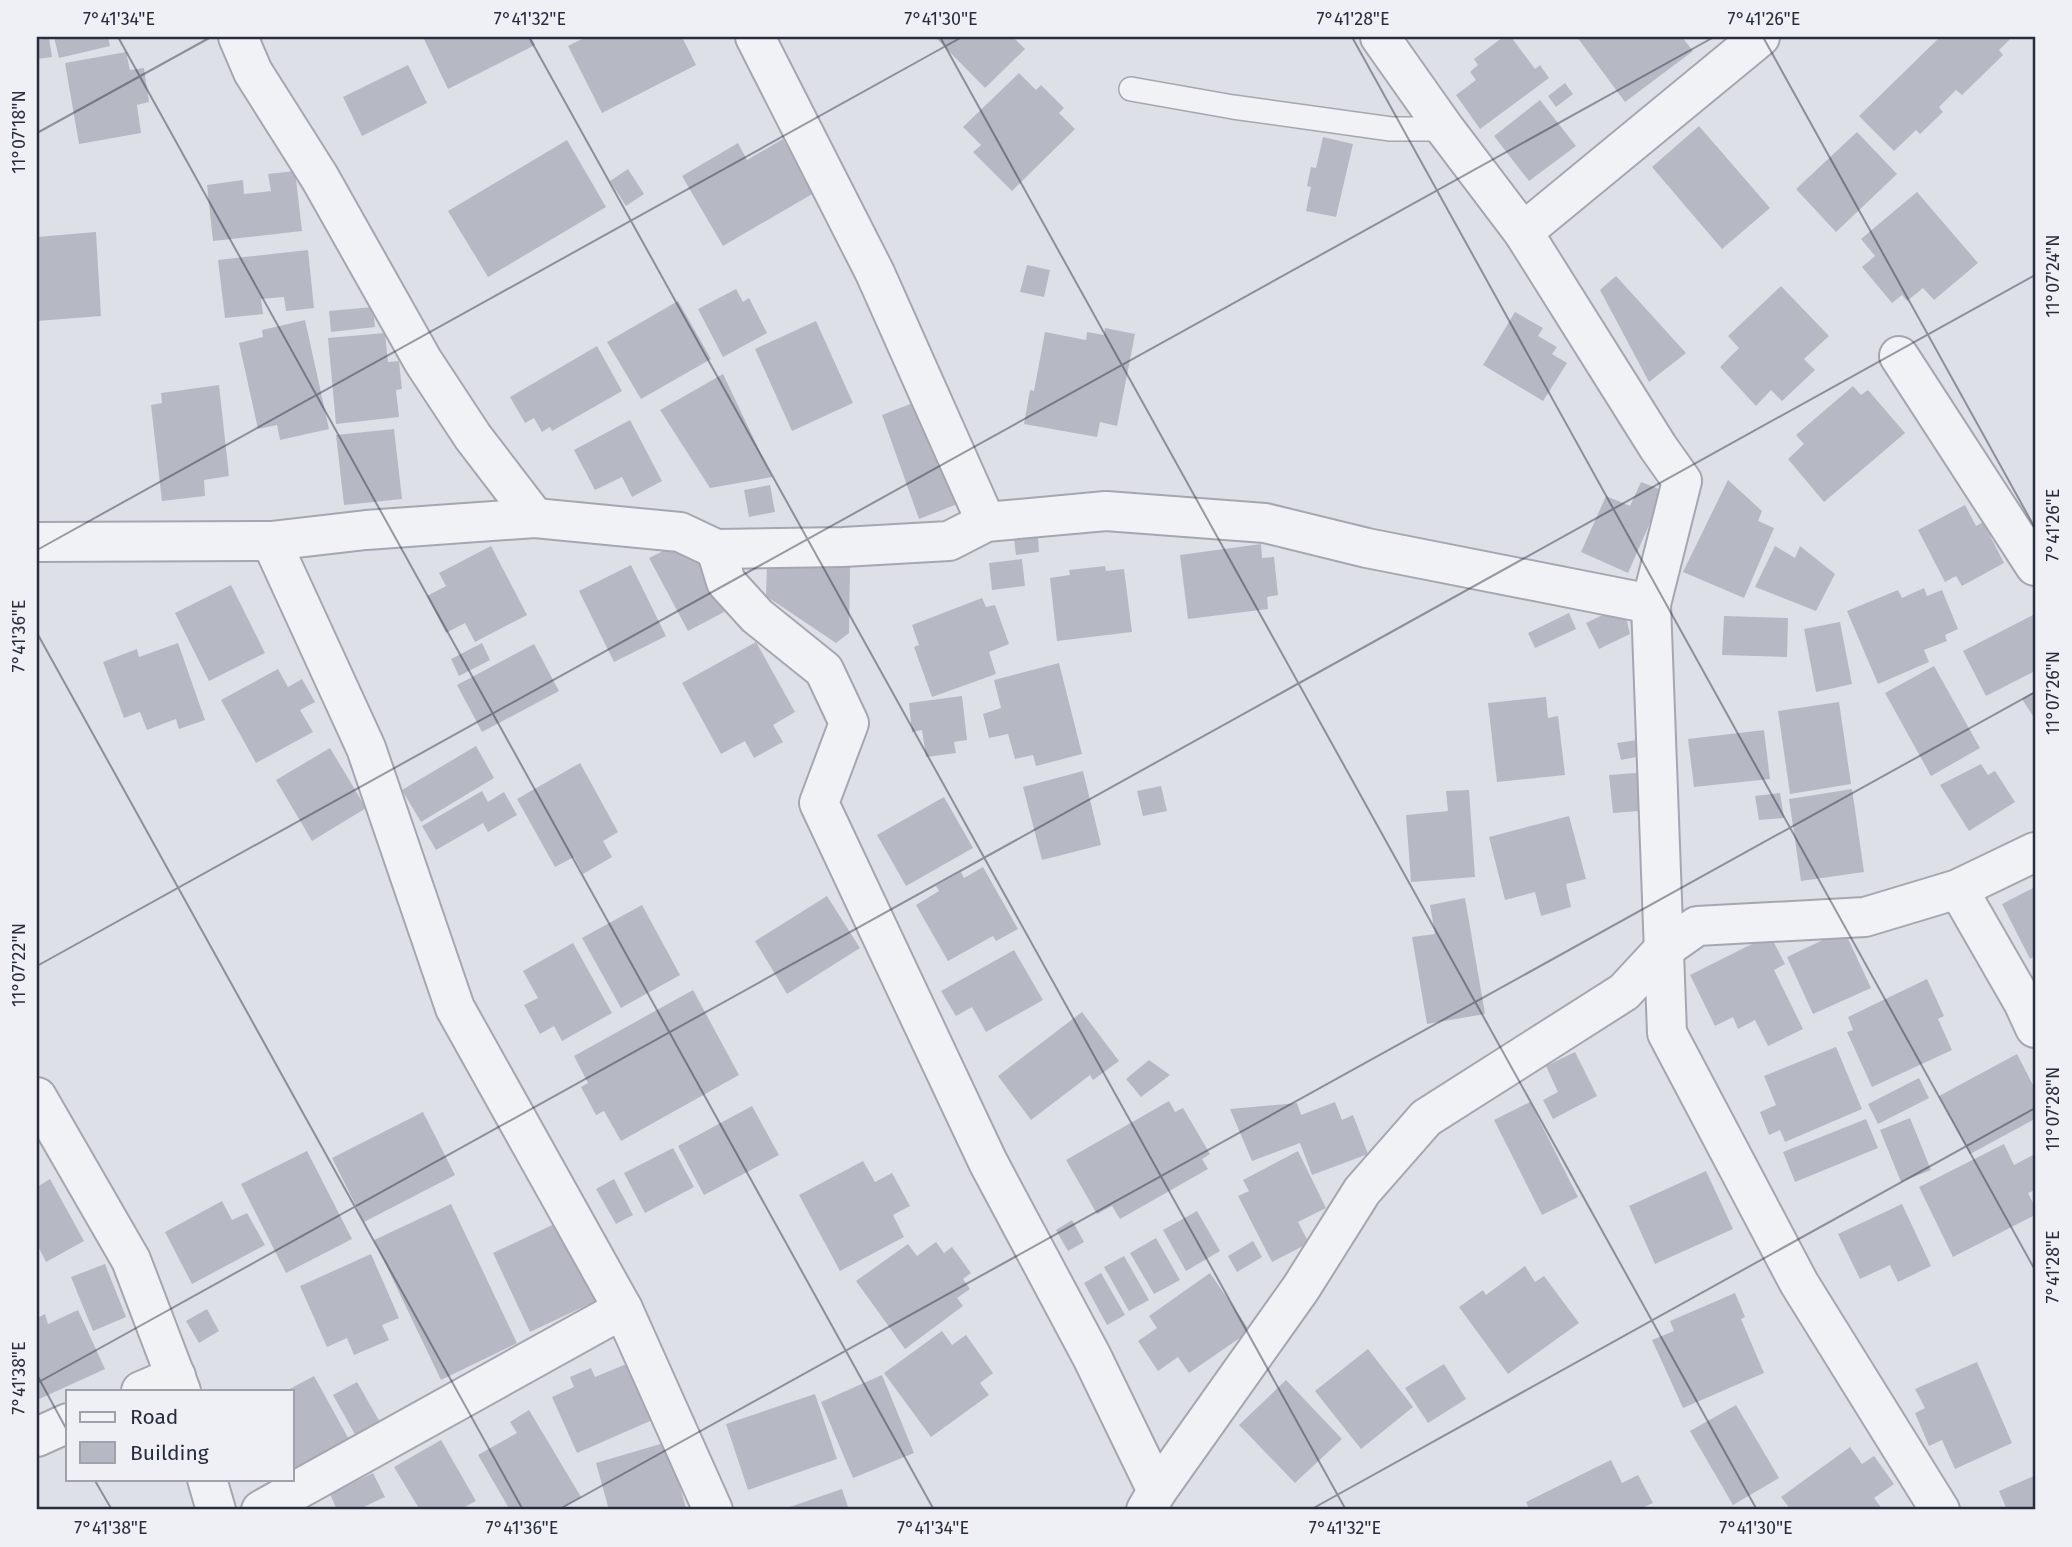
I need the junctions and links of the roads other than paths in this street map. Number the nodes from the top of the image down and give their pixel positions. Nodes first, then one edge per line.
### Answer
1 (238, 37) edge
2 (755, 37) edge
3 (1380, 37) edge
4 (1760, 37) edge
5 (1131, 89) dead end
6 (1445, 129) junction
7 (1523, 232) junction
8 (1899, 356) dead end
9 (535, 518) junction
10 (986, 522) junction
11 (271, 541) junction
12 (37, 542) edge
13 (716, 549) junction
14 (2035, 566) edge
15 (1651, 604) junction
16 (2035, 852) edge
17 (1958, 890) junction
18 (1663, 950) junction
19 (2035, 1028) edge
20 (37, 1097) edge
21 (623, 1310) junction
22 (178, 1383) edge
23 (146, 1390) edge
24 (66, 1424) edge
25 (37, 1437) edge
26 (206, 1480) edge
27 (1151, 1501) edge
28 (216, 1510) edge
29 (261, 1510) edge
30 (713, 1510) edge
31 (1940, 1510) edge

1 - 9 street
2 - 10 street
3 - 6 street
4 - 7 street
5 - 6 lane
6 - 7 street
7 - 15 street
8 - 14 street
9 - 11 street
9 - 13 street
10 - 13 street
10 - 15 street
11 - 12 street
11 - 21 street
13 - 27 street
15 - 18 street
16 - 17 street
17 - 18 street
17 - 19 street
18 - 27 street
18 - 31 street
20 - 22 street
21 - 29 street
21 - 30 street
22 - 23 street
24 - 25 street
26 - 28 street

